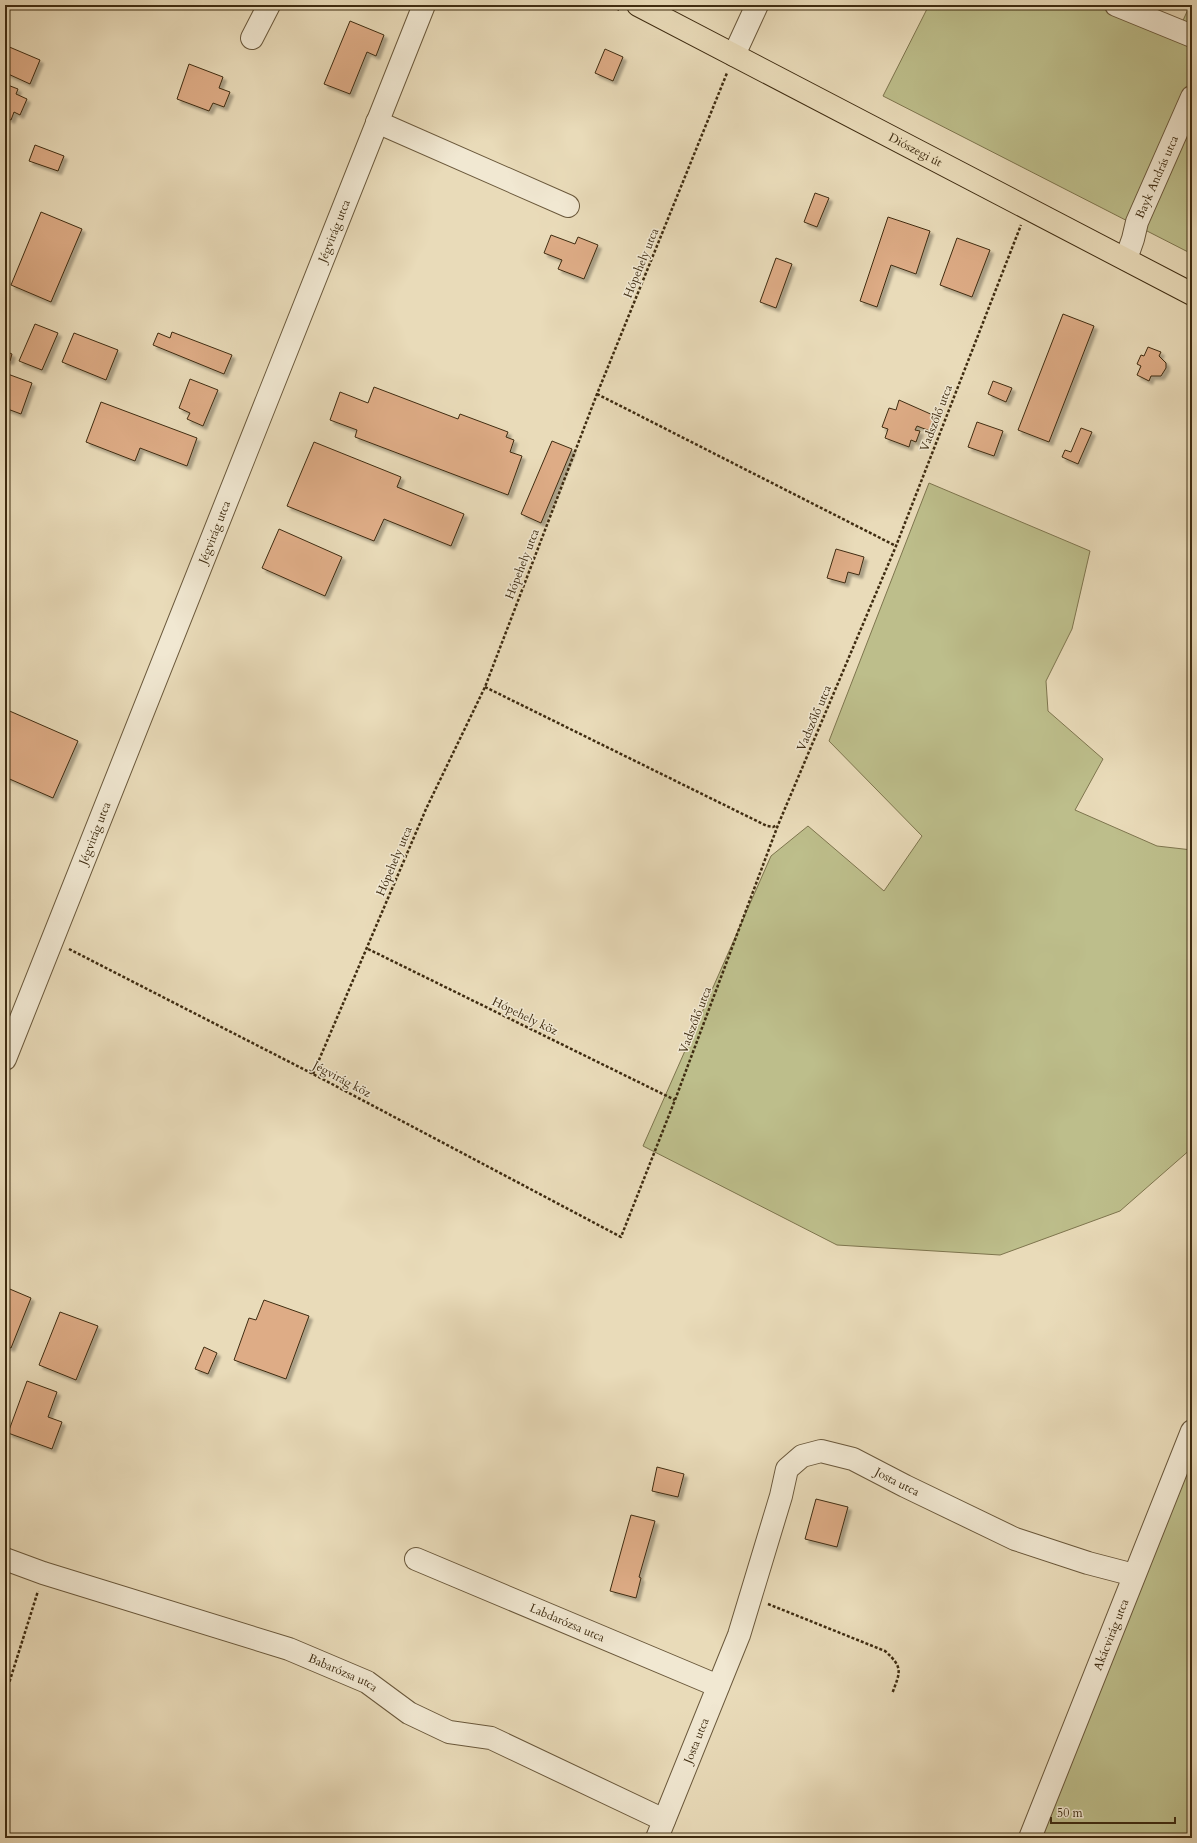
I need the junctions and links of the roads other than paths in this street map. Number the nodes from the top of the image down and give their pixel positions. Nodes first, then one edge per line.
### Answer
1 (269, 5) edge
2 (424, 5) edge
3 (638, 5) edge
4 (757, 5) edge
5 (1116, 5) edge
6 (1192, 36) edge
7 (252, 38) dead end
8 (734, 55) junction
9 (1192, 97) edge
10 (377, 122) junction
11 (568, 206) dead end
12 (1126, 259) junction
13 (1192, 294) edge
14 (5, 1060) edge
15 (1192, 1431) edge
16 (5, 1559) edge
17 (416, 1559) dead end
18 (1134, 1575) junction
19 (718, 1686) junction
20 (661, 1829) edge
21 (1030, 1838) edge

1 - 7 street
2 - 10 street, Jégvirág utca
3 - 8 main road, Diószegi út
4 - 8 street
5 - 6 street
8 - 12 main road, Diószegi út
9 - 12 street, Bayk András utca
10 - 11 street
10 - 14 street, Jégvirág utca
12 - 13 main road, Diószegi út
15 - 18 street, Akácvirág utca
16 - 20 street, Babarózsa utca
17 - 19 street, Labdarózsa utca
18 - 19 street, Josta utca
18 - 21 street, Akácvirág utca
19 - 20 street, Josta utca

